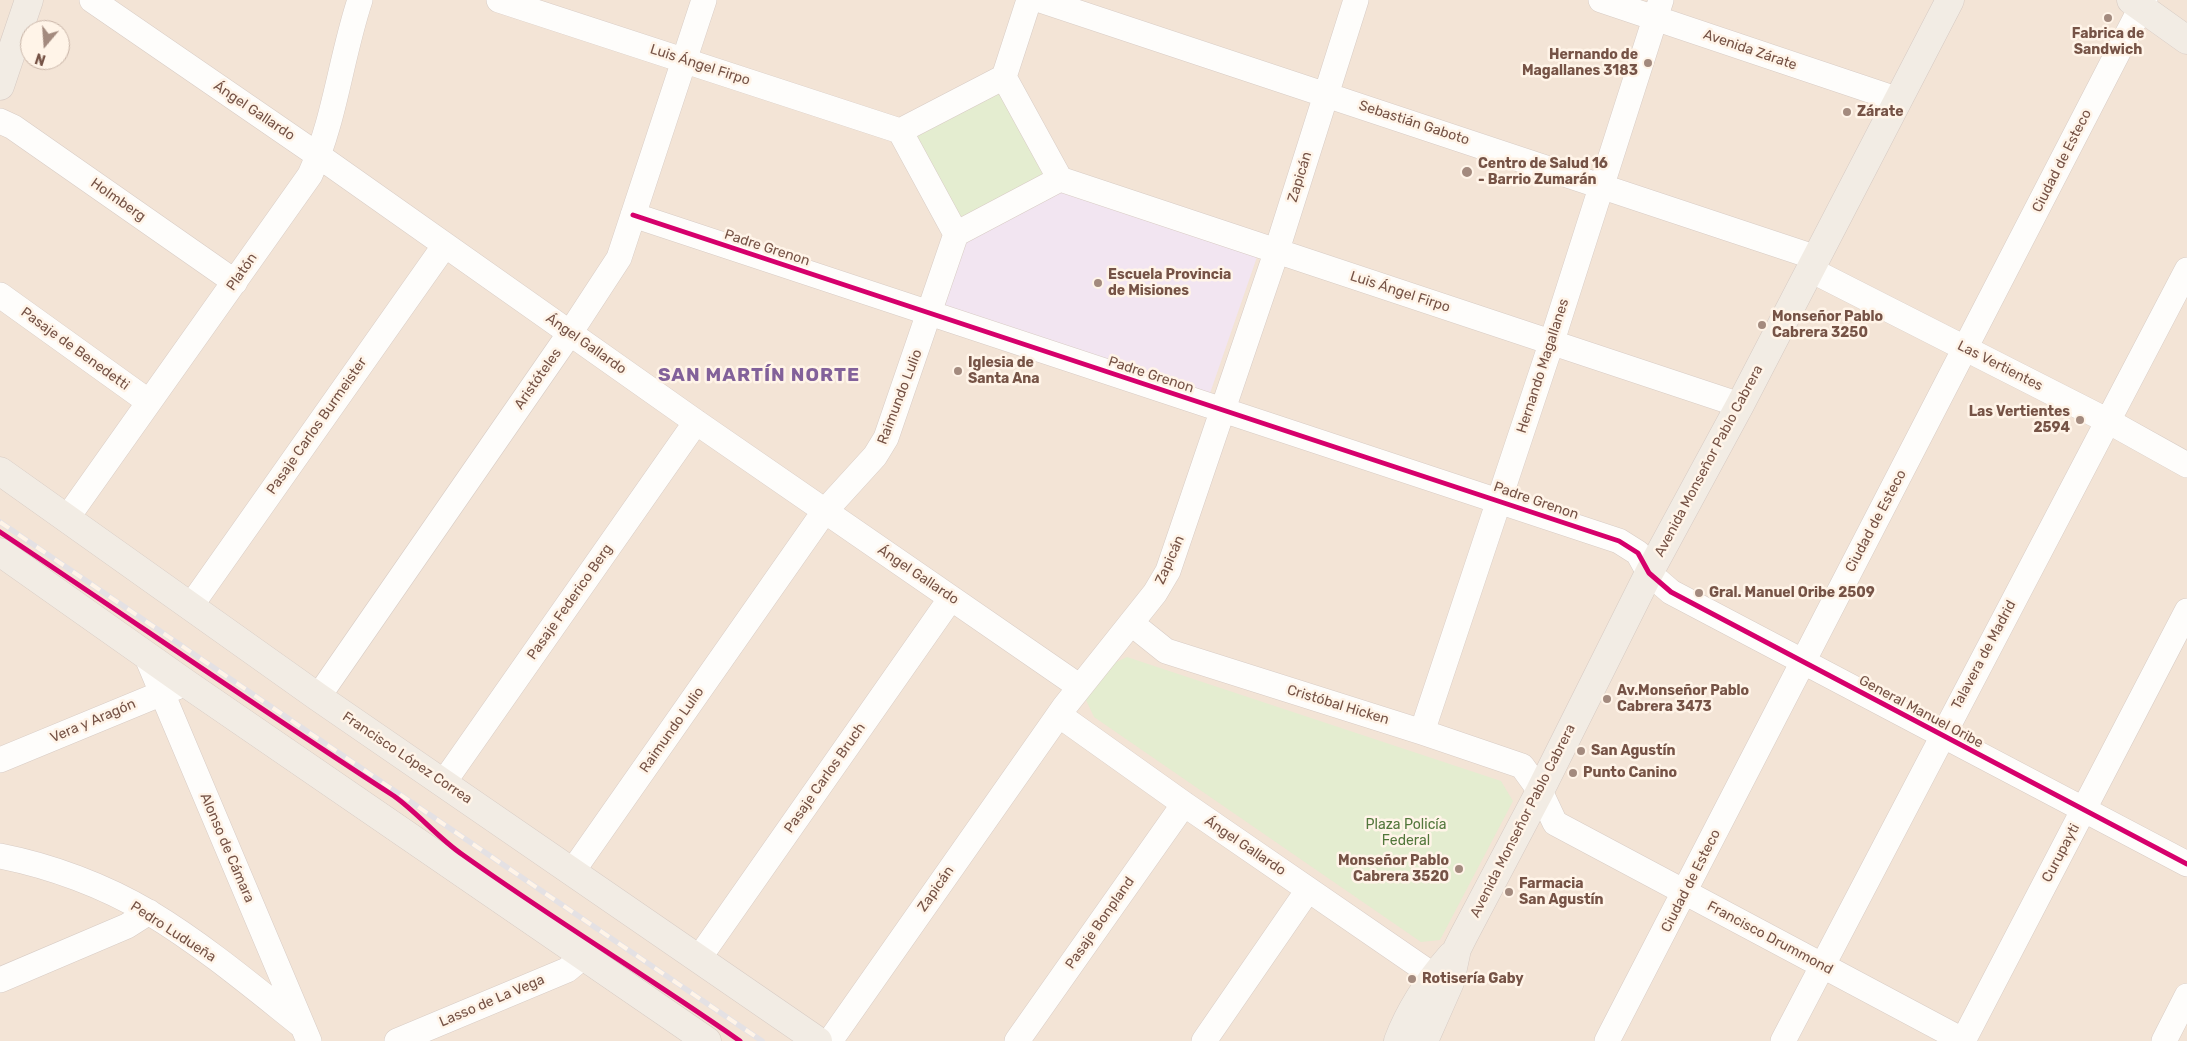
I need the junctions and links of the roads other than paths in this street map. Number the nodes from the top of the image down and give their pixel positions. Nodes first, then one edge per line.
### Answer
1 (29, 0) edge
2 (92, 0) edge
3 (360, 0) edge
4 (500, 0) edge
5 (704, 0) edge
6 (1029, 0) edge
7 (1040, 0) edge
8 (1356, 0) edge
9 (1601, 0) edge
10 (1950, 0) edge
11 (2139, 2) edge
12 (1658, 9) edge
13 (8, 38) edge
14 (2187, 40) edge
15 (683, 60) junction
16 (1004, 77) junction
17 (0, 86) edge
18 (1325, 94) junction
19 (1898, 100) junction
20 (0, 121) edge
21 (900, 130) junction
22 (319, 156) junction
23 (1060, 179) junction
24 (1602, 185) junction
25 (633, 215) junction
26 (956, 234) junction
27 (445, 245) junction
28 (1276, 253) junction
29 (1814, 264) junction
30 (2187, 270) edge
31 (235, 282) junction
32 (0, 295) edge
33 (931, 314) junction
34 (570, 333) junction
35 (1552, 341) junction
36 (1966, 348) junction
37 (149, 402) junction
38 (1740, 405) junction
39 (1223, 410) junction
40 (696, 422) junction
41 (2108, 422) junction
42 (2187, 465) edge
43 (0, 471) edge
44 (1500, 500) junction
45 (824, 512) junction
46 (67, 518) junction
47 (0, 552) edge
48 (1649, 573) junction
49 (951, 598) junction
50 (190, 607) junction
51 (2187, 612) edge
52 (1131, 623) junction
53 (146, 655) junction
54 (1803, 662) junction
55 (187, 684) junction
56 (1080, 688) junction
57 (161, 693) junction
58 (318, 696) junction
59 (1059, 715) junction
60 (1422, 732) junction
61 (1942, 735) junction
62 (0, 760) edge
63 (444, 782) junction
64 (1540, 791) junction
65 (1184, 804) junction
66 (2083, 811) junction
67 (0, 856) edge
68 (2187, 864) edge
69 (572, 872) junction
70 (1308, 890) junction
71 (1685, 892) junction
72 (149, 912) junction
73 (1457, 949) junction
74 (584, 956) junction
75 (699, 958) junction
76 (1822, 966) junction
77 (1434, 976) junction
78 (0, 980) edge
79 (2187, 996) edge
80 (306, 1034) edge
81 (1405, 1036) edge
82 (397, 1041) edge
83 (707, 1041) edge
84 (818, 1041) edge
85 (830, 1041) edge
86 (1017, 1041) edge
87 (1204, 1041) edge
88 (1607, 1041) edge
89 (1783, 1041) edge
90 (1964, 1041) edge
91 (2164, 1041) edge

1 - 13 main road
2 - 22 street, Ángel Gallardo
3 - 22 street, Platón
4 - 15 street, Luis Ángel Firpo
5 - 15 street, Aristóteles
6 - 16 street
7 - 18 street, Sebastián Gaboto
8 - 18 street, Zapicán
9 - 12 street, Avenida Zárate
10 - 19 main road, Avenida Monseñor Pablo Cabrera
11 - 14 main road
11 - 36 street, Ciudad de Esteco
12 - 19 street, Avenida Zárate
12 - 24 street, Hernando Magallanes
13 - 17 main road
15 - 21 street, Luis Ángel Firpo
15 - 25 street, Aristóteles
16 - 21 street
16 - 23 street
18 - 24 street, Sebastián Gaboto
18 - 28 street, Zapicán
19 - 29 main road, Avenida Monseñor Pablo Cabrera
20 - 31 street, Holmberg
21 - 26 street
22 - 27 street, Ángel Gallardo
22 - 31 street, Platón
23 - 26 street
23 - 28 street, Luis Ángel Firpo
24 - 29 street, Sebastián Gaboto
24 - 35 street, Hernando Magallanes
25 - 33 street, Padre Grenon
25 - 34 street, Aristóteles
26 - 33 street, Raimundo Lulio
27 - 34 street, Ángel Gallardo
27 - 50 street, Pasaje Carlos Burmeister
28 - 35 street, Luis Ángel Firpo
28 - 39 street, Zapicán
29 - 36 street, Las Vertientes
29 - 38 main road, Avenida Monseñor Pablo Cabrera
30 - 41 street, Talavera de Madrid
31 - 37 street, Platón
32 - 37 street, Pasaje de Benedetti
33 - 39 street, Padre Grenon
33 - 45 street, Raimundo Lulio
34 - 40 street, Ángel Gallardo
34 - 58 street, Aristóteles
35 - 38 street, Luis Ángel Firpo
35 - 44 street, Hernando Magallanes
36 - 41 street, Las Vertientes
36 - 54 street, Ciudad de Esteco
37 - 46 street, Platón
38 - 48 main road, Avenida Monseñor Pablo Cabrera
39 - 44 street, Padre Grenon
39 - 52 street, Zapicán
40 - 45 street, Ángel Gallardo
40 - 63 street, Pasaje Federico Berg
41 - 42 street, Las Vertientes
41 - 61 street, Talavera de Madrid
43 - 46 main road, Francisco López Correa
44 - 48 street, Padre Grenon
44 - 60 street, Hernando Magallanes
45 - 49 street, Ángel Gallardo
45 - 69 street, Raimundo Lulio
46 - 50 main road, Francisco López Correa
47 - 53 main road
48 - 54 street, General Manuel Oribe
48 - 64 main road, Avenida Monseñor Pablo Cabrera
49 - 56 street, Ángel Gallardo
49 - 75 street, Pasaje Carlos Bruch
50 - 58 main road, Francisco López Correa
51 - 66 street, Curupayti
52 - 56 street, Zapicán
52 - 60 street, Cristóbal Hicken
53 - 55 main road
53 - 57 street, Alonso de Cámara
54 - 61 street, General Manuel Oribe
54 - 71 street, Ciudad de Esteco
55 - 57 street, Vera y Aragón
55 - 74 main road
56 - 59 street, Zapicán
57 - 62 street, Vera y Aragón
57 - 80 street, Alonso de Cámara
58 - 63 main road, Francisco López Correa
59 - 65 street, Ángel Gallardo
59 - 85 street, Zapicán
60 - 64 street, Cristóbal Hicken
61 - 66 street, General Manuel Oribe
61 - 76 street, Talavera de Madrid
63 - 69 main road, Francisco López Correa
64 - 71 street, Francisco Drummond
64 - 73 main road, Avenida Monseñor Pablo Cabrera
65 - 70 street, Ángel Gallardo
65 - 86 street, Pasaje Bonpland
66 - 68 street, General Manuel Oribe
66 - 90 street, Curupayti
67 - 72 street, Pedro Ludueña
69 - 75 main road, Francisco López Correa
70 - 77 street, Ángel Gallardo
70 - 87 street
71 - 76 street, Francisco Drummond
71 - 88 street, Ciudad de Esteco
72 - 78 street
72 - 80 street, Pedro Ludueña
73 - 77 main road, Avenida Monseñor Pablo Cabrera
73 - 81 main road, Avenida Monseñor Pablo Cabrera
74 - 82 street, Lasso de La Vega
74 - 83 main road
75 - 84 main road, Francisco López Correa
76 - 89 street, Talavera de Madrid
76 - 90 street, Francisco Drummond
77 - 81 main road, Avenida Monseñor Pablo Cabrera
79 - 91 street

